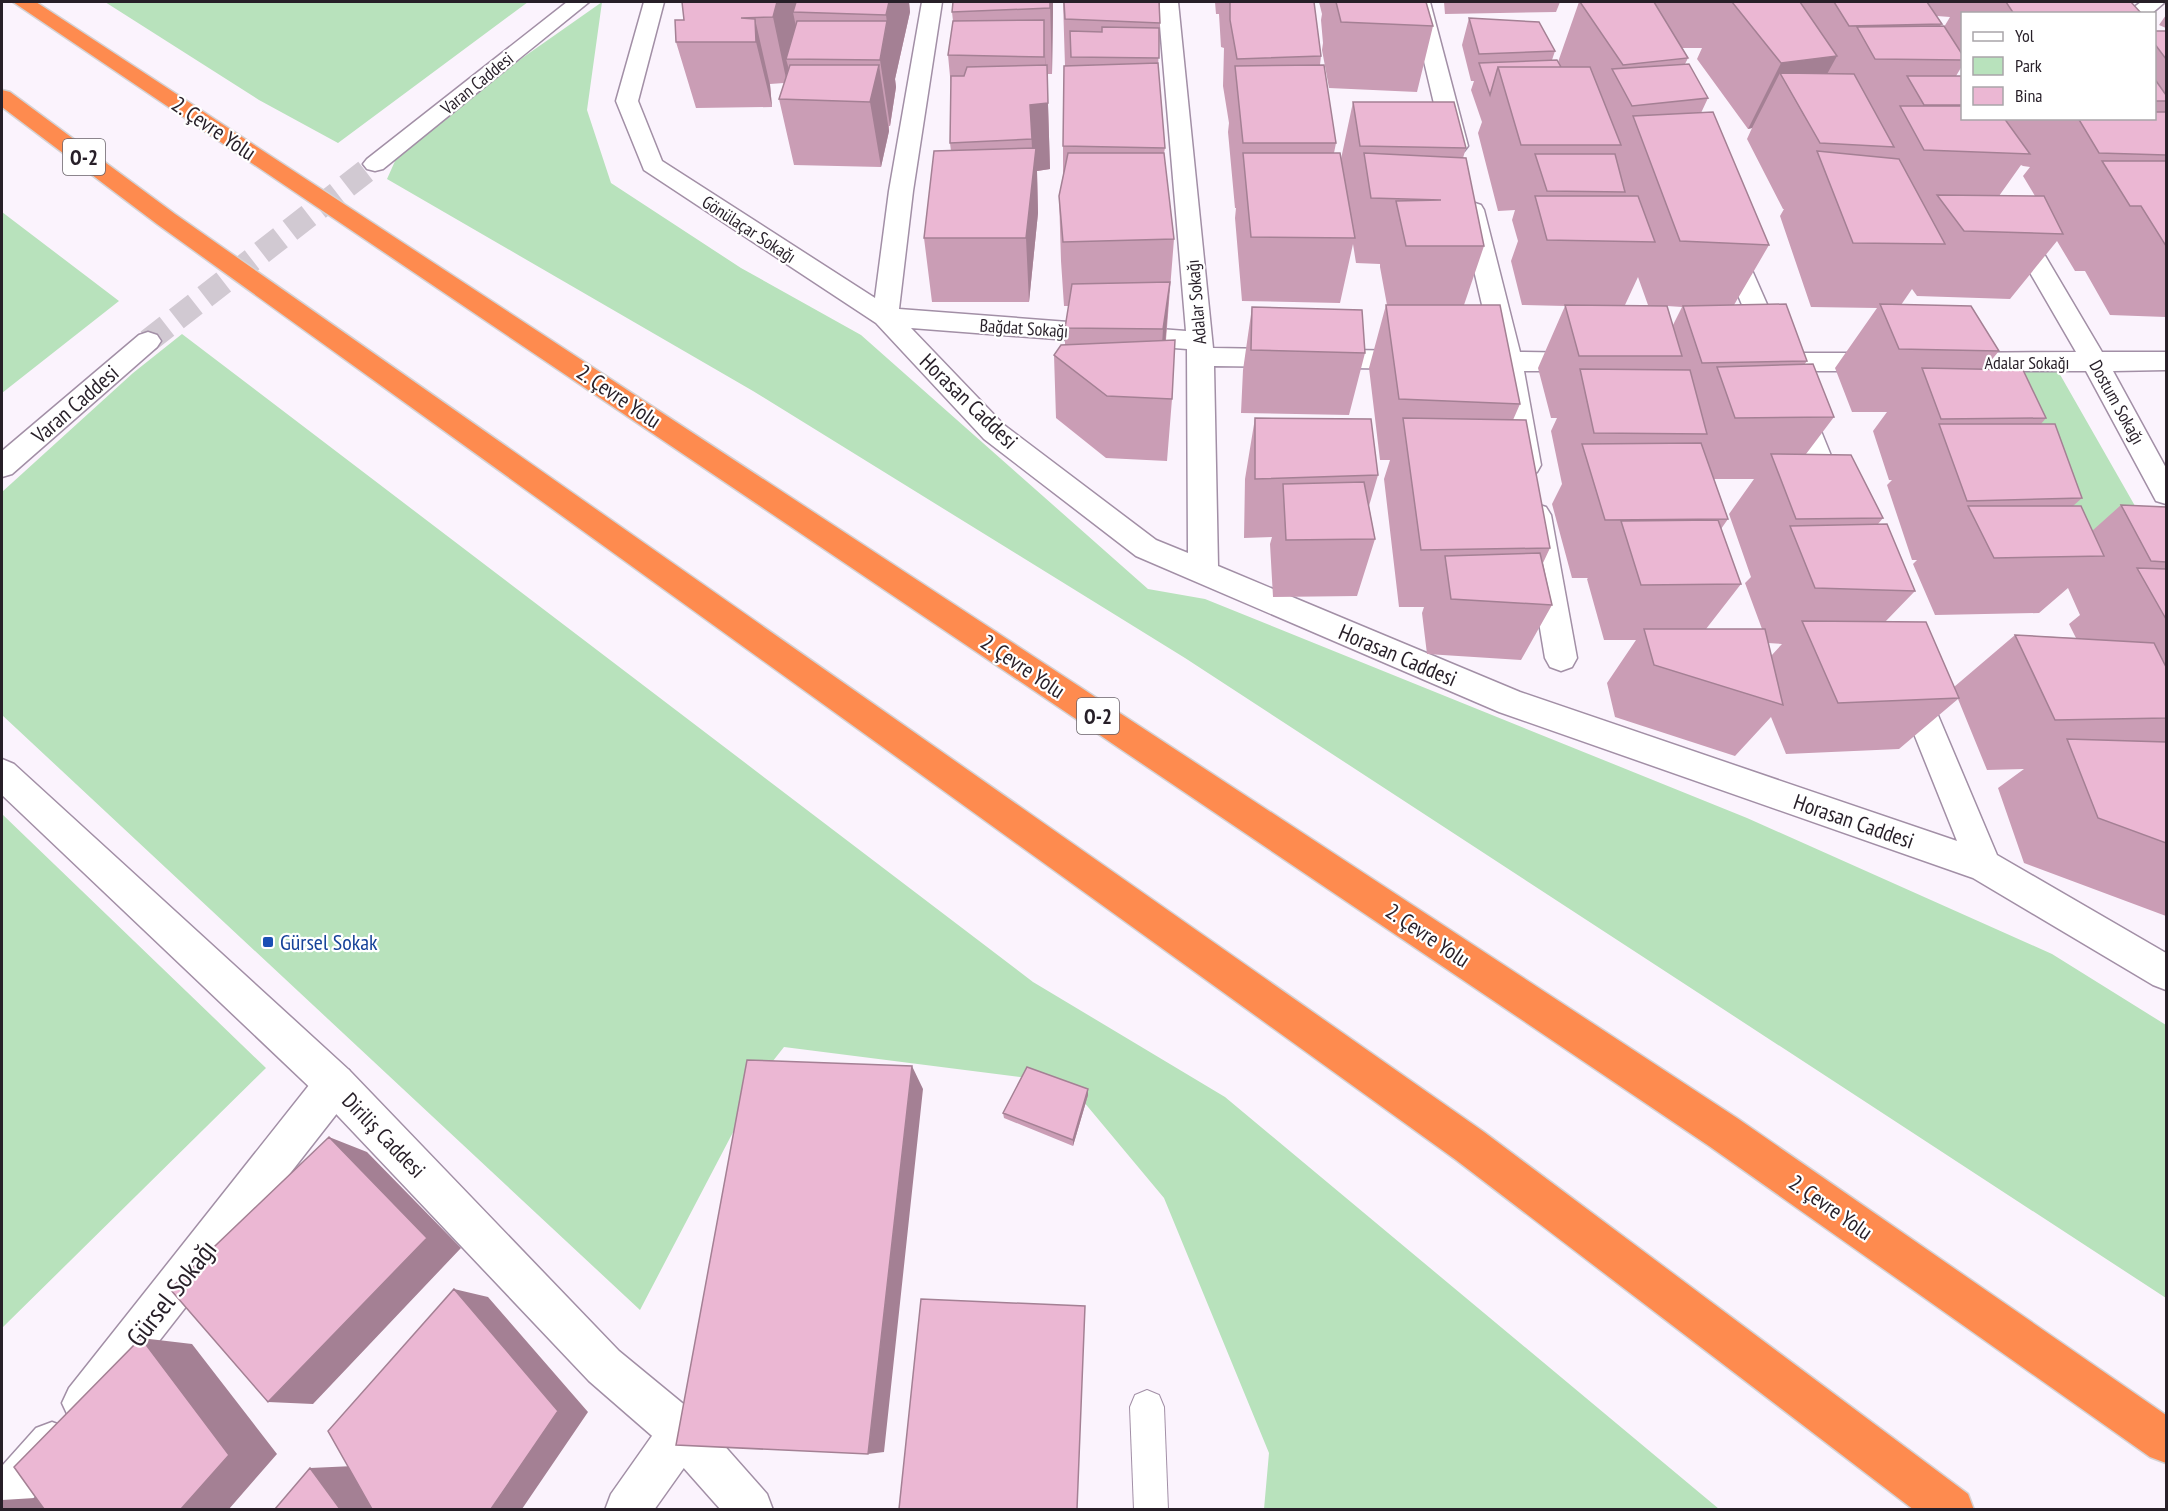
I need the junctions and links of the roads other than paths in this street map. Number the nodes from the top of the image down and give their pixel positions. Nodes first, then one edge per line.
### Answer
1 (22, 2) edge
2 (579, 2) edge
3 (654, 2) edge
4 (932, 2) edge
5 (1168, 2) edge
6 (1420, 2) edge
7 (2156, 2) edge
8 (2138, 12) edge
9 (2, 97) edge
10 (2, 117) edge
11 (375, 164) tunnel mouth
12 (2005, 208) edge
13 (166, 219) junction
14 (1719, 220) edge
15 (885, 317) junction
16 (148, 341) tunnel mouth
17 (1200, 349) junction
18 (2166, 361) edge
19 (1509, 362) junction
20 (1615, 362) edge
21 (1732, 362) edge
22 (1779, 362) junction
23 (2095, 362) junction
24 (2, 467) edge
25 (2166, 493) edge
26 (1842, 516) edge
27 (1203, 572) junction
28 (1561, 658) dead end
29 (1899, 658) edge
30 (4, 780) edge
31 (1984, 866) junction
32 (2166, 973) edge
33 (335, 1084) junction
34 (1147, 1407) dead end
35 (690, 1418) junction
36 (2166, 1441) edge
37 (2, 1496) edge
38 (627, 1509) edge
39 (751, 1509) edge
40 (1151, 1509) edge
41 (1952, 1509) edge

1 - 36 highway, 2. Çevre Yolu / O-2
2 - 11 street, Varan Caddesi
3 - 15 street, Gönülaçar Sokağı
4 - 15 street
5 - 17 street, Adalar Sokağı
6 - 19 street
7 - 8 street
9 - 13 highway, O-2
10 - 13 highway
12 - 23 street, Dostum Sokağı
13 - 41 highway, O-2
14 - 22 street
15 - 17 street, Bağdat Sokağı
15 - 27 street, Horasan Caddesi
16 - 24 street, Varan Caddesi
17 - 19 street, Adalar Sokağı
17 - 27 street
18 - 23 street, Adalar Sokağı
19 - 20 street, Adalar Sokağı
19 - 28 street
21 - 22 street, Adalar Sokağı
22 - 23 street, Adalar Sokağı
22 - 26 street
23 - 25 street, Dostum Sokağı
27 - 31 street, Horasan Caddesi
29 - 31 street
30 - 33 street, Diriliş Caddesi
31 - 32 street, Horasan Caddesi
33 - 35 street, Diriliş Caddesi
33 - 37 street, Gürsel Sokağı
34 - 40 lane
35 - 38 street
35 - 39 street, Diriliş Caddesi

